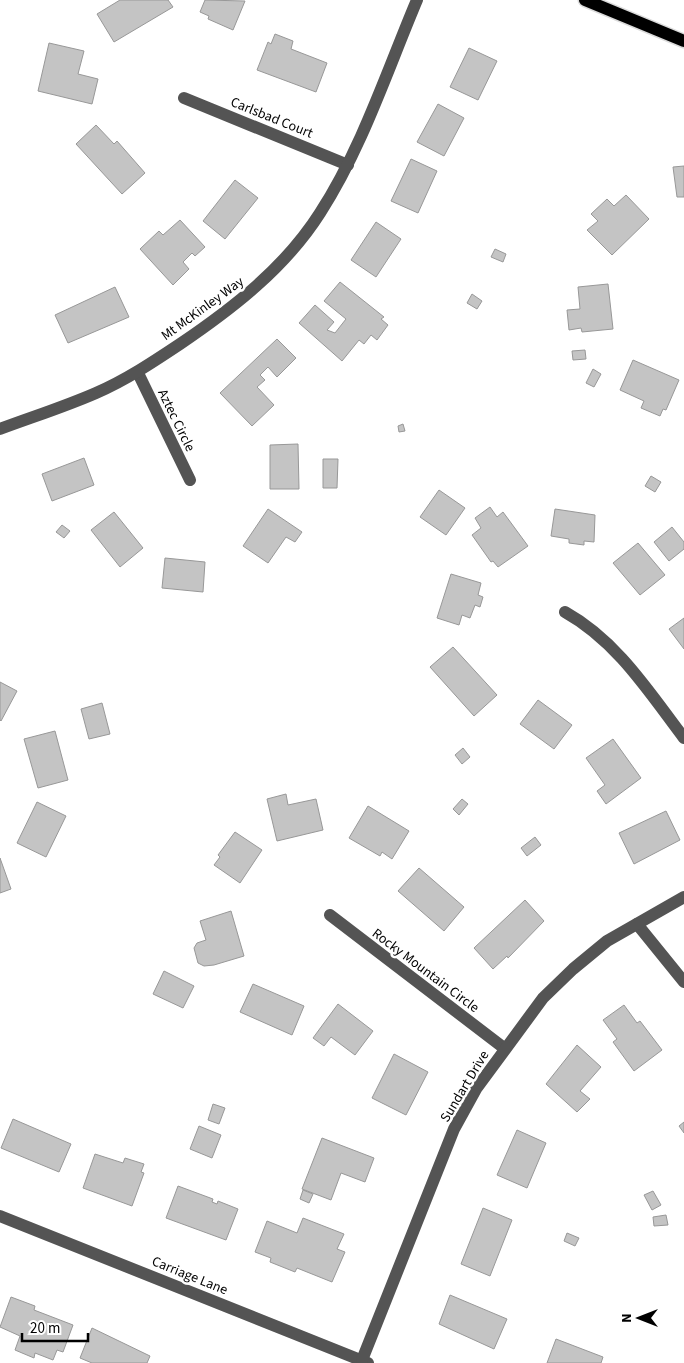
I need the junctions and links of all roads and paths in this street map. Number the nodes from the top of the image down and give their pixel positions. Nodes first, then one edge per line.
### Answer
1 (417, 0) edge
2 (585, 0) edge
3 (684, 41) edge
4 (184, 98) dead end
5 (348, 164) junction
6 (138, 372) junction
7 (0, 429) edge
8 (190, 480) dead end
9 (565, 612) dead end
10 (684, 738) edge
11 (684, 897) edge
12 (330, 915) dead end
13 (637, 924) junction
14 (684, 982) edge
15 (504, 1048) junction
16 (0, 1216) edge
17 (365, 1362) edge

1 - 5 street, Mt McKinley Way
2 - 3 main road
4 - 5 street, Carlsbad Court
5 - 6 street, Mt McKinley Way
6 - 7 street, Mt McKinley Way
6 - 8 street, Aztec Circle
9 - 10 street
11 - 13 street, Sundart Drive
12 - 15 street, Rocky Mountain Circle
13 - 14 street
13 - 15 street, Sundart Drive
15 - 17 street, Sundart Drive
16 - 17 street, Carriage Lane

